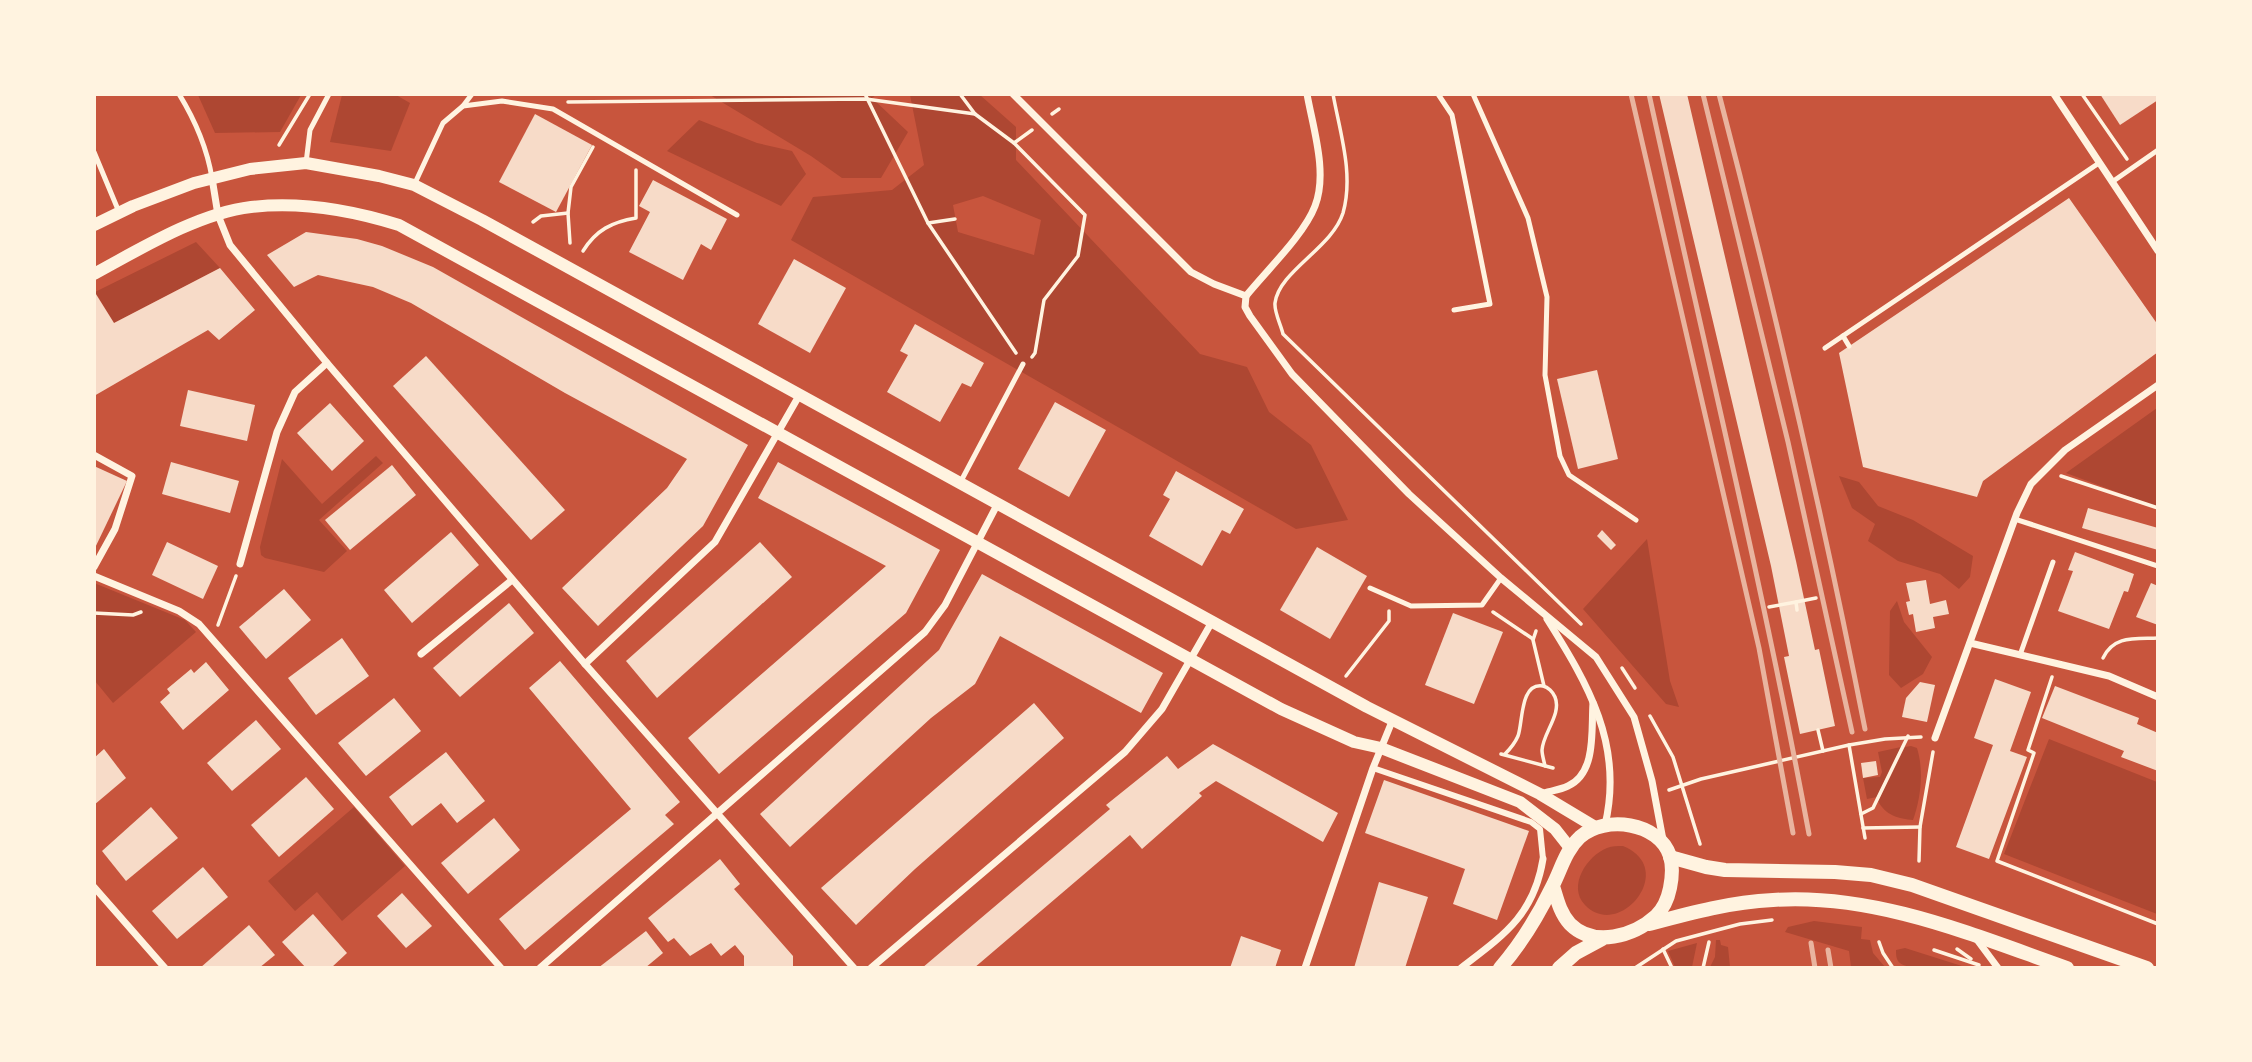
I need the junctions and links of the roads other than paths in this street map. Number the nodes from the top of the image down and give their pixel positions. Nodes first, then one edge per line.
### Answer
1 (179, 94) edge
2 (329, 94) edge
3 (472, 94) edge
4 (1013, 94) edge
5 (1307, 94) edge
6 (1438, 94) edge
7 (1473, 94) edge
8 (2054, 94) edge
9 (463, 106) junction
10 (2158, 150) edge
11 (94, 152) edge
12 (306, 163) junction
13 (2099, 163) junction
14 (212, 178) junction
15 (2112, 182) junction
16 (414, 185) junction
17 (119, 212) junction
18 (218, 215) junction
19 (737, 215) dead end
20 (94, 226) edge
21 (2158, 251) edge
22 (94, 274) edge
23 (1246, 296) junction
24 (1454, 310) dead end
25 (1843, 336) junction
26 (1849, 346) dead end
27 (1825, 348) dead end
28 (327, 363) junction
29 (1023, 364) road end
30 (2158, 385) edge
31 (800, 394) junction
32 (778, 433) junction
33 (94, 455) edge
34 (960, 482) junction
35 (998, 503) junction
36 (2015, 519) junction
37 (1636, 520) dead end
38 (977, 542) junction
39 (2053, 562) dead end
40 (240, 564) dead end
41 (2158, 566) edge
42 (94, 568) edge
43 (94, 576) edge
44 (1501, 579) junction
45 (512, 580) junction
46 (1370, 588) dead end
47 (1542, 613) junction
48 (1213, 620) junction
49 (1970, 643) junction
50 (421, 654) dead end
51 (2020, 655) junction
52 (1191, 660) junction
53 (585, 664) junction
54 (2158, 697) edge
55 (1593, 698) junction
56 (1394, 719) junction
57 (1936, 738) road end
58 (1381, 748) junction
59 (1373, 768) junction
60 (1541, 794) junction
61 (718, 813) junction
62 (1600, 826) junction
63 (1570, 848) junction
64 (1673, 854) junction
65 (1543, 859) joint
66 (1553, 886) junction
67 (94, 887) edge
68 (1644, 926) junction
69 (1973, 935) junction
70 (1602, 939) junction
71 (165, 968) edge
72 (501, 968) edge
73 (540, 968) edge
74 (854, 968) edge
75 (871, 968) edge
76 (1305, 968) edge
77 (1461, 968) edge
78 (1500, 968) edge
79 (1559, 968) edge
80 (1997, 968) edge
81 (2067, 968) edge
82 (2147, 968) edge

1 - 14 lane
2 - 12 lane
3 - 9 lane
4 - 23 street
5 - 23 street
6 - 24 lane
7 - 37 lane
8 - 13 street
9 - 16 lane
9 - 19 lane
10 - 15 lane
11 - 17 lane
12 - 14 street
12 - 16 street
13 - 15 street
13 - 25 lane
14 - 17 street
14 - 18 street
15 - 21 street
16 - 31 street
17 - 20 street
18 - 22 street
18 - 28 street
18 - 32 street
23 - 44 street
25 - 26 lane
25 - 27 lane
28 - 40 street
28 - 45 street
29 - 34 lane
30 - 36 street
31 - 32 street
31 - 34 street
32 - 38 street
32 - 53 street
33 - 42 street
34 - 35 street
35 - 38 street
35 - 48 street
36 - 41 lane
36 - 49 street
38 - 52 street
38 - 61 street
39 - 51 lane
43 - 72 street
44 - 46 lane
44 - 47 street
45 - 50 street
45 - 53 street
47 - 55 street
47 - 64 street
48 - 52 street
48 - 56 street
49 - 51 street
49 - 57 street
51 - 54 street
52 - 58 street
52 - 75 street
53 - 61 street
55 - 60 street
55 - 62 street
56 - 58 street
56 - 60 street
58 - 59 street
58 - 63 street
59 - 65 street
59 - 76 street
60 - 62 street
61 - 73 street
61 - 74 street
62 - 63 main road
62 - 64 main road
63 - 66 main road
64 - 68 main road
64 - 82 main road
65 - 77 street
66 - 70 main road
66 - 78 main road
67 - 71 street
68 - 69 main road
68 - 70 main road
69 - 80 street
69 - 81 main road
70 - 79 main road

